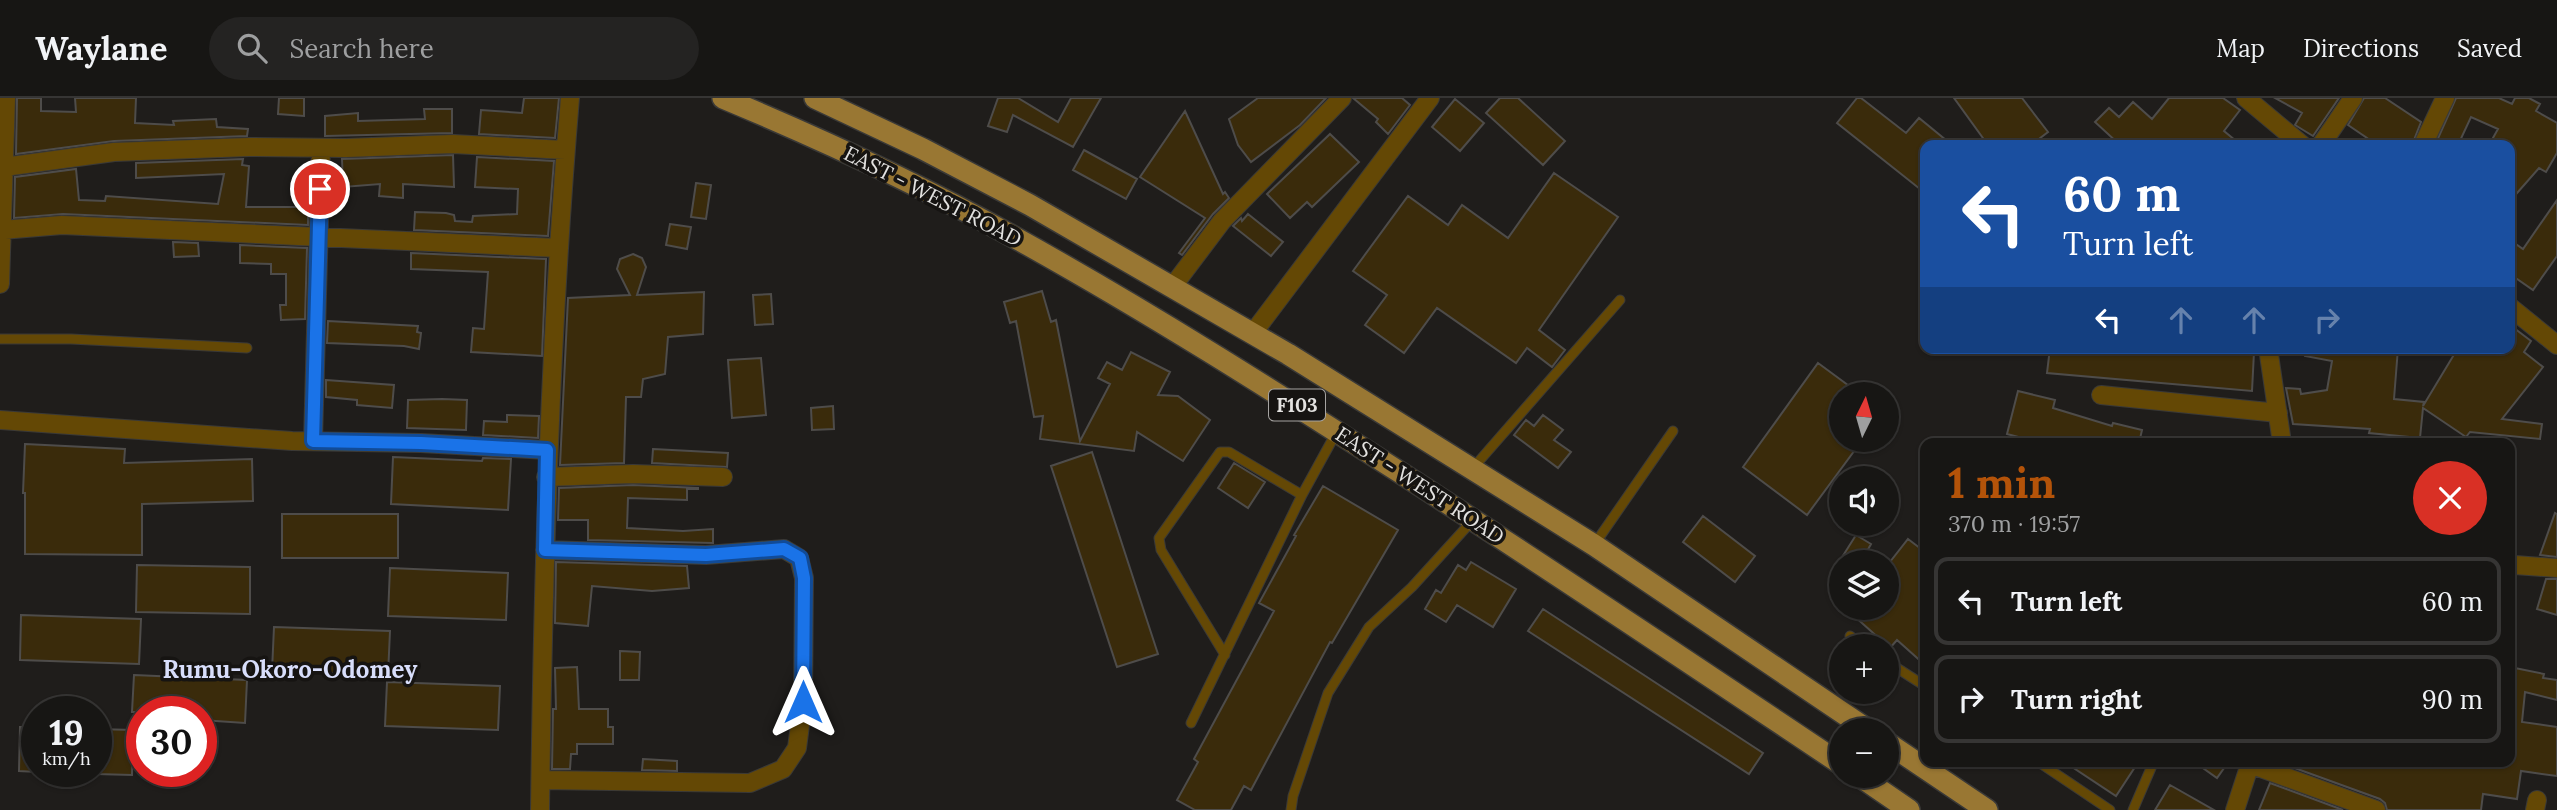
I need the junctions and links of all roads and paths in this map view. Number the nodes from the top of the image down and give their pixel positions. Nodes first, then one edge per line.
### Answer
1 (6, 98) edge
2 (570, 98) edge
3 (723, 98) edge
4 (815, 98) edge
5 (1342, 98) edge
6 (1430, 98) edge
7 (2353, 98) edge
8 (2445, 98) edge
9 (2255, 101) edge
10 (2280, 138) edge
11 (2324, 140) edge
12 (2425, 140) edge
13 (2, 142) edge
14 (321, 148) junction
15 (565, 150) junction
16 (4, 167) junction
17 (2, 230) edge
18 (319, 238) junction
19 (558, 247) junction
20 (0, 284) edge
21 (1173, 286) junction
22 (1620, 300) dead end
23 (2515, 311) edge
24 (1252, 333) junction
25 (0, 339) edge
26 (2557, 345) edge
27 (247, 348) dead end
28 (2268, 354) edge
29 (2101, 395) dead end
30 (2278, 412) junction
31 (0, 420) edge
32 (1336, 431) junction
33 (1673, 431) dead end
34 (2282, 438) edge
35 (313, 441) junction
36 (547, 450) junction
37 (1472, 469) junction
38 (546, 477) junction
39 (723, 477) dead end
40 (1302, 495) junction
41 (1474, 520) junction
42 (1594, 545) junction
43 (545, 550) junction
44 (2515, 565) edge
45 (2557, 568) edge
46 (1225, 655) junction
47 (1899, 669) edge
48 (1920, 683) edge
49 (1850, 718) edge
50 (1191, 723) dead end
51 (1899, 751) edge
52 (1829, 756) edge
53 (1920, 765) edge
54 (1923, 767) edge
55 (2046, 767) edge
56 (2151, 767) edge
57 (2250, 767) edge
58 (2262, 767) edge
59 (541, 780) junction
60 (1877, 788) edge
61 (540, 810) edge
62 (1291, 810) edge
63 (1909, 810) edge
64 (1987, 810) edge
65 (2110, 810) edge
66 (2133, 810) edge
67 (2235, 810) edge
68 (2376, 810) edge

1 - 13 street
2 - 15 street
3 - 32 main road, EAST - WEST ROAD / F103
4 - 21 main road, EAST - WEST ROAD / F103
5 - 21 street
6 - 24 street
7 - 11 street
8 - 12 street
9 - 10 street
13 - 16 street
14 - 15 street
14 - 16 street
14 - 18 street
15 - 19 street
16 - 17 street
17 - 18 street
17 - 20 street
18 - 19 street
18 - 35 street
19 - 36 street
21 - 24 main road, EAST - WEST ROAD / F103
22 - 37 lane
23 - 26 street
24 - 37 main road, EAST - WEST ROAD / F103
25 - 27 lane
28 - 30 street
29 - 30 street
30 - 34 street
31 - 35 street
32 - 40 lane
32 - 41 main road, EAST - WEST ROAD / F103
33 - 42 lane
35 - 36 street
36 - 38 street
37 - 42 main road, EAST - WEST ROAD / F103
38 - 39 street
38 - 43 street
40 - 46 lane
40 - 46 lane
41 - 52 main road, EAST - WEST ROAD / F103
41 - 62 lane
42 - 49 main road, EAST - WEST ROAD / F103
43 - 59 street
43 - 59 street
44 - 45 street
46 - 50 lane
47 - 48 lane
51 - 53 main road
54 - 64 main road
55 - 65 lane
56 - 66 lane
57 - 67 street
58 - 68 street
59 - 61 street
60 - 63 main road

